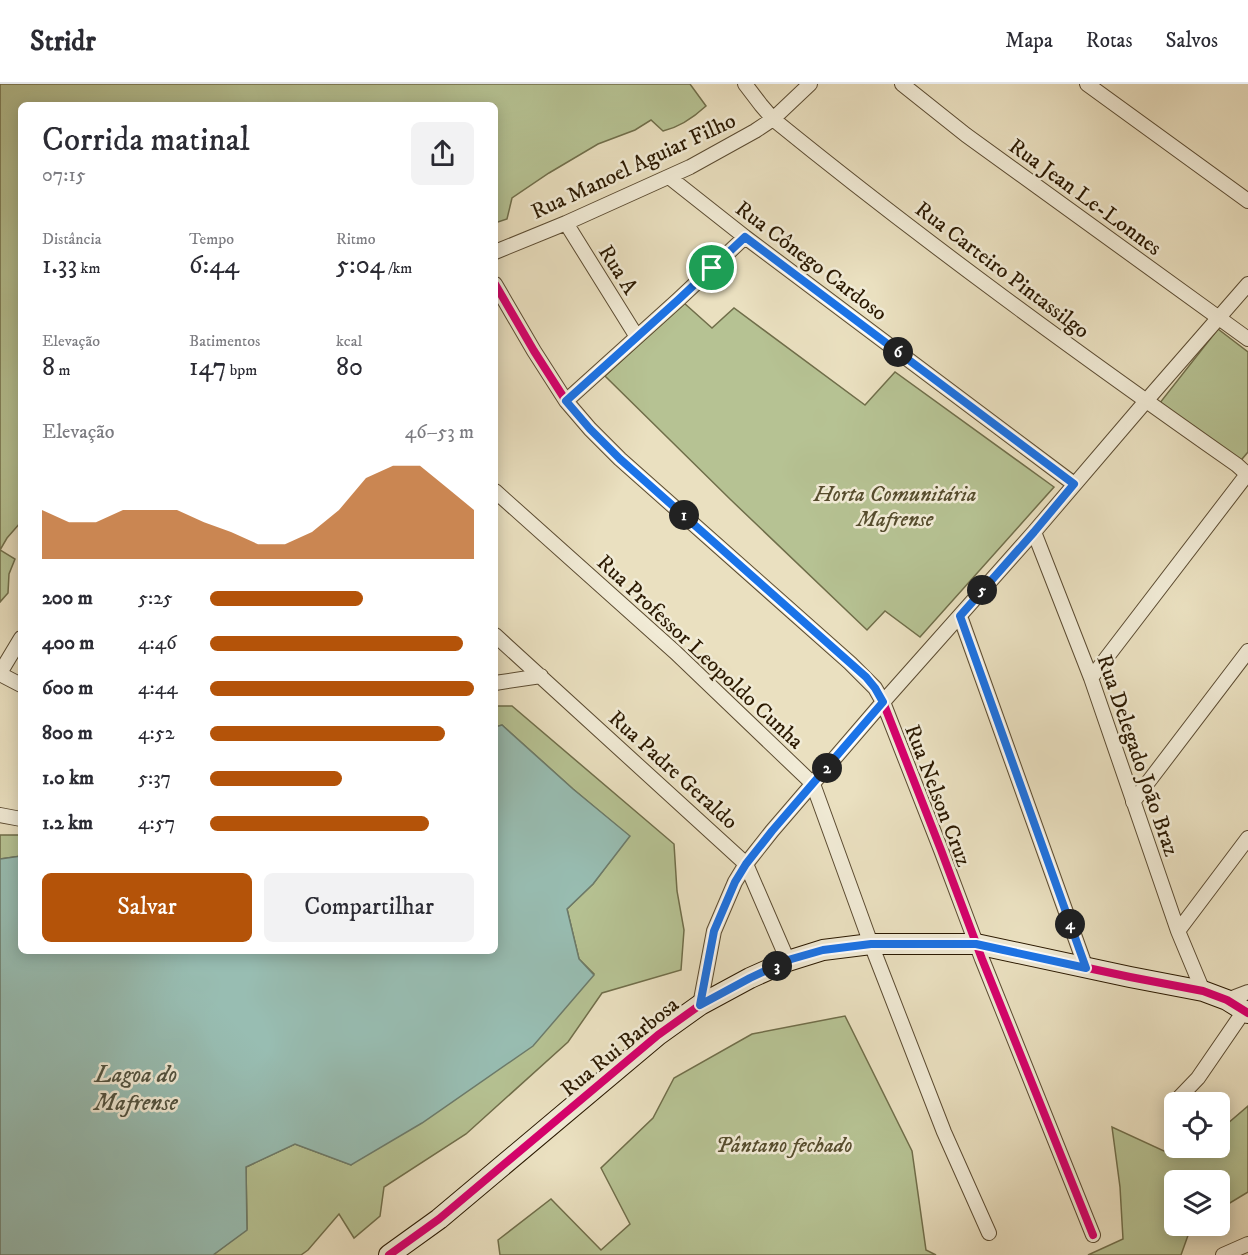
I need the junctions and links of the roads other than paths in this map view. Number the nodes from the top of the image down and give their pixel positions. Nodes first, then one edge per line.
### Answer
1 (745, 84) edge
2 (810, 84) edge
3 (902, 84) edge
4 (1087, 84) edge
5 (773, 119) junction
6 (669, 177) junction
7 (1248, 201) edge
8 (566, 223) junction
9 (745, 237) junction
10 (498, 251) edge
11 (1248, 284) edge
12 (498, 289) edge
13 (1219, 318) junction
14 (637, 337) junction
15 (1248, 339) edge
16 (566, 401) junction
17 (1146, 401) junction
18 (1248, 473) edge
19 (1074, 484) junction
20 (498, 494) edge
21 (1034, 532) junction
22 (960, 616) junction
23 (498, 638) edge
24 (18, 643) edge
25 (1248, 651) edge
26 (0, 674) edge
27 (541, 676) junction
28 (1091, 678) junction
29 (18, 683) edge
30 (498, 683) edge
31 (883, 702) junction
32 (813, 784) junction
33 (1133, 802) junction
34 (0, 814) edge
35 (18, 818) edge
36 (1248, 838) edge
37 (746, 864) junction
38 (1178, 931) junction
39 (871, 944) junction
40 (976, 944) junction
41 (788, 960) junction
42 (1086, 968) junction
43 (1203, 991) junction
44 (700, 1005) junction
45 (1247, 1006) edge
46 (1184, 1092) edge
47 (989, 1233) dead end
48 (1093, 1235) dead end
49 (1248, 1244) edge
50 (395, 1253) edge
51 (1223, 1255) edge

1 - 5 street, Rua Carteiro Pintassilgo
2 - 5 street, Rua Manoel Aguiar Filho
3 - 13 street, Rua Jean Le-Lonnes
4 - 7 street
5 - 6 street, Rua Manoel Aguiar Filho
5 - 17 street, Rua Carteiro Pintassilgo
6 - 8 street, Rua Manoel Aguiar Filho
6 - 9 street, Rua Cônego Cardoso
8 - 10 street, Rua Manoel Aguiar Filho
8 - 14 street, Rua A
9 - 14 street
9 - 19 street, Rua Cônego Cardoso
11 - 13 street
12 - 16 street, Rua Nelson Cruz
13 - 15 street, Rua Jean Le-Lonnes
13 - 17 street
14 - 16 street
16 - 31 street, Rua Nelson Cruz
17 - 18 street, Rua Carteiro Pintassilgo
17 - 19 street
18 - 28 street
19 - 21 street
20 - 32 street, Rua Professor Leopoldo Cunha
21 - 22 street
21 - 28 street, Rua Delegado João Braz
22 - 31 street
22 - 42 street
23 - 27 street, Rua Padre Geraldo
24 - 26 street
25 - 33 street
26 - 29 street
27 - 30 street
27 - 37 street, Rua Padre Geraldo
28 - 33 street, Rua Delegado João Braz
31 - 32 street
31 - 40 street, Rua Nelson Cruz
32 - 37 street
32 - 39 street, Rua Professor Leopoldo Cunha
33 - 38 street, Rua Delegado João Braz
34 - 35 street
36 - 38 street
37 - 41 street, Rua Padre Geraldo
37 - 44 street
38 - 43 street, Rua Delegado João Braz
39 - 40 street, Rua Rui Barbosa
39 - 41 street, Rua Rui Barbosa
39 - 47 street, Rua Professor Leopoldo Cunha
40 - 42 street, Rua Rui Barbosa
40 - 48 street, Rua Nelson Cruz
41 - 44 street, Rua Rui Barbosa
42 - 43 street, Rua Rui Barbosa
43 - 45 street, Rua Rui Barbosa
44 - 50 street, Rua Rui Barbosa
45 - 46 street
49 - 51 street

